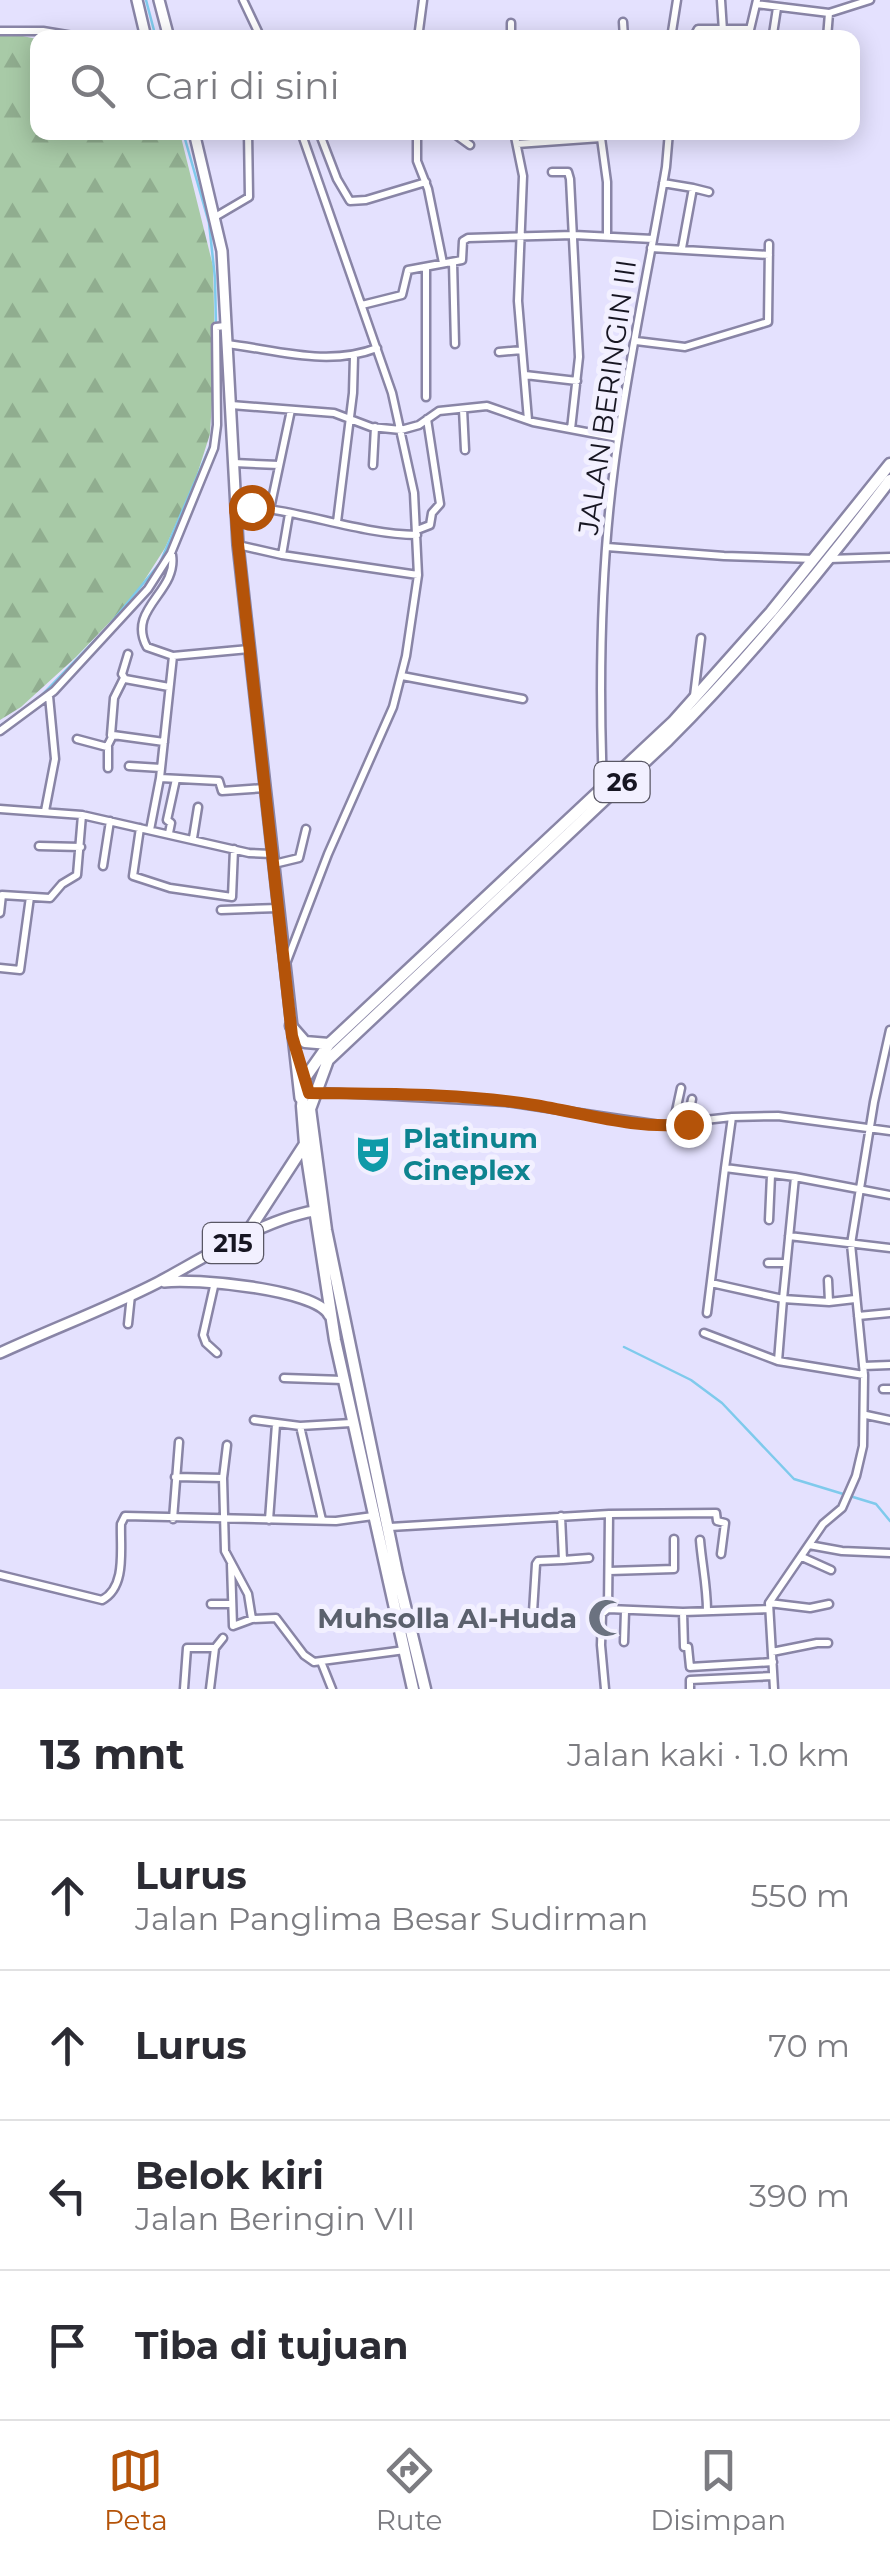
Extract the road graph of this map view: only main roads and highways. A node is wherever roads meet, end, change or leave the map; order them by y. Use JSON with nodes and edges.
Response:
{"nodes":[{"id":1,"x":137,"y":0,"type":"edge"},
{"id":2,"x":159,"y":0,"type":"edge"},
{"id":3,"x":144,"y":30,"type":"edge"},
{"id":4,"x":167,"y":30,"type":"edge"},
{"id":5,"x":196,"y":140,"type":"edge"},
{"id":6,"x":890,"y":464,"type":"edge"},
{"id":7,"x":890,"y":480,"type":"edge"},
{"id":8,"x":603,"y":794,"type":"junction"},
{"id":9,"x":437,"y":950,"type":"junction"},
{"id":10,"x":291,"y":1026,"type":"junction"},
{"id":11,"x":329,"y":1044,"type":"junction"},
{"id":12,"x":295,"y":1053,"type":"junction"},
{"id":13,"x":328,"y":1060,"type":"junction"},
{"id":14,"x":311,"y":1066,"type":"junction"},
{"id":15,"x":305,"y":1078,"type":"junction"},
{"id":16,"x":306,"y":1092,"type":"junction"},
{"id":17,"x":306,"y":1107,"type":"junction"},
{"id":18,"x":305,"y":1144,"type":"junction"},
{"id":19,"x":318,"y":1210,"type":"junction"},
{"id":20,"x":244,"y":1238,"type":"junction"},
{"id":21,"x":197,"y":1261,"type":"junction"},
{"id":22,"x":336,"y":1279,"type":"junction"},
{"id":23,"x":210,"y":1281,"type":"junction"},
{"id":24,"x":156,"y":1283,"type":"junction"},
{"id":25,"x":327,"y":1299,"type":"junction"},
{"id":26,"x":309,"y":1301,"type":"junction"},
{"id":27,"x":331,"y":1320,"type":"junction"},
{"id":28,"x":0,"y":1353,"type":"edge"},
{"id":29,"x":414,"y":1689,"type":"edge"},
{"id":30,"x":425,"y":1689,"type":"edge"}],
"edges":[{"from":1,"to":3,"type":"main road"},
{"from":2,"to":4,"type":"main road"},
{"from":5,"to":10,"type":"main road"},
{"from":6,"to":8,"type":"highway","number":"26"},
{"from":7,"to":8,"type":"highway","number":"26"},
{"from":8,"to":9,"type":"highway","number":"26"},
{"from":9,"to":11,"type":"highway","number":"26"},
{"from":9,"to":13,"type":"highway","number":"26"},
{"from":10,"to":11,"type":"highway"},
{"from":10,"to":12,"type":"main road"},
{"from":11,"to":14,"type":"highway","number":"26"},
{"from":12,"to":14,"type":"main road"},
{"from":12,"to":15,"type":"main road"},
{"from":12,"to":16,"type":"main road"},
{"from":13,"to":14,"type":"main road"},
{"from":13,"to":16,"type":"highway","number":"26"},
{"from":14,"to":15,"type":"highway","number":"26"},
{"from":15,"to":16,"type":"highway","number":"26"},
{"from":16,"to":17,"type":"highway","number":"26"},
{"from":17,"to":18,"type":"highway","number":"26"},
{"from":17,"to":19,"type":"highway","number":"26"},
{"from":18,"to":19,"type":"highway","number":"26"},
{"from":18,"to":20,"type":"highway","number":"215"},
{"from":19,"to":20,"type":"main road","number":"215"},
{"from":19,"to":22,"type":"highway","number":"26"},
{"from":19,"to":25,"type":"highway","number":"26"},
{"from":20,"to":21,"type":"main road","number":"215"},
{"from":21,"to":23,"type":"main road","number":"215"},
{"from":21,"to":24,"type":"main road","number":"215"},
{"from":22,"to":25,"type":"main road"},
{"from":22,"to":30,"type":"highway","number":"26"},
{"from":23,"to":24,"type":"main road","number":"215"},
{"from":23,"to":26,"type":"main road","number":"215"},
{"from":24,"to":28,"type":"main road","number":"215"},
{"from":25,"to":26,"type":"main road"},
{"from":25,"to":27,"type":"highway","number":"26"},
{"from":26,"to":27,"type":"main road","number":"215"},
{"from":27,"to":29,"type":"highway","number":"26"}]}
